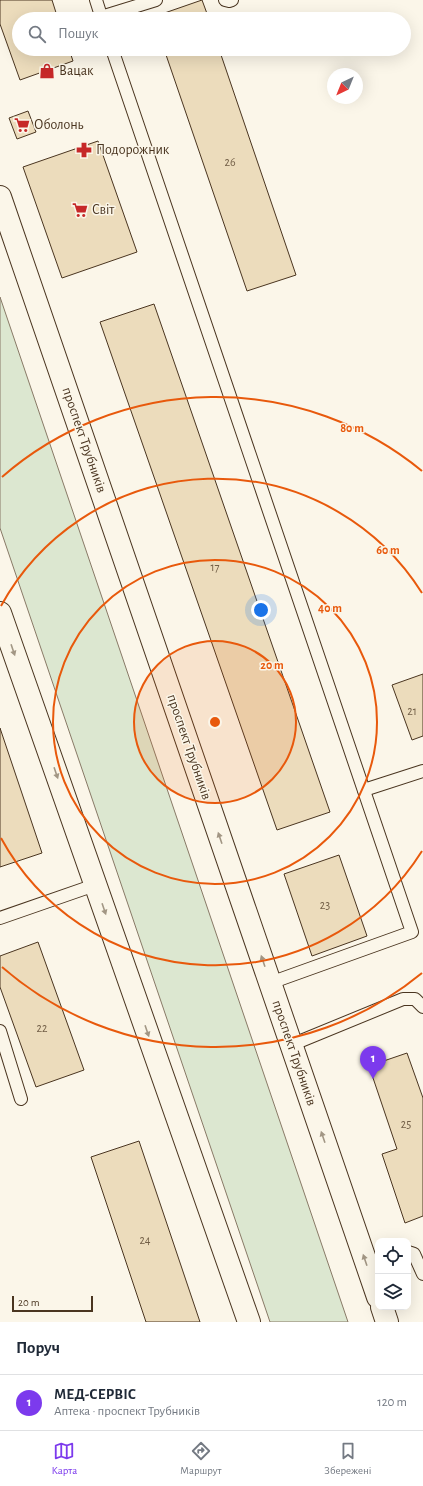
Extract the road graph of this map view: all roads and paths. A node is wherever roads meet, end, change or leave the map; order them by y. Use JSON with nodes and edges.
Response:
{"nodes":[{"id":1,"x":96,"y":0,"type":"edge"},
{"id":2,"x":156,"y":0,"type":"edge"},
{"id":3,"x":226,"y":0,"type":"edge"},
{"id":4,"x":232,"y":0,"type":"edge"},
{"id":5,"x":100,"y":12,"type":"edge"},
{"id":6,"x":120,"y":12,"type":"edge"},
{"id":7,"x":114,"y":56,"type":"edge"},
{"id":8,"x":0,"y":196,"type":"edge"},
{"id":9,"x":0,"y":613,"type":"edge"},
{"id":10,"x":423,"y":771,"type":"edge"},
{"id":11,"x":364,"y":790,"type":"junction"},
{"id":12,"x":95,"y":885,"type":"junction"},
{"id":13,"x":0,"y":918,"type":"edge"},
{"id":14,"x":270,"y":983,"type":"junction"},
{"id":15,"x":423,"y":1007,"type":"edge"},
{"id":16,"x":0,"y":1031,"type":"edge"},
{"id":17,"x":291,"y":1045,"type":"junction"},
{"id":18,"x":21,"y":1099,"type":"dead end"},
{"id":19,"x":411,"y":1253,"type":"edge"},
{"id":20,"x":423,"y":1274,"type":"edge"},
{"id":21,"x":375,"y":1288,"type":"edge"},
{"id":22,"x":383,"y":1310,"type":"edge"},
{"id":23,"x":249,"y":1322,"type":"edge"},
{"id":24,"x":387,"y":1322,"type":"edge"}],
"edges":[{"from":1,"to":5,"type":"lane"},
{"from":2,"to":6,"type":"lane"},
{"from":3,"to":4,"type":"lane"},
{"from":7,"to":11,"type":"lane"},
{"from":14,"to":8,"type":"main road","name":"проспект Трубників","one_way":true},
{"from":9,"to":12,"type":"main road","one_way":true},
{"from":10,"to":11,"type":"lane"},
{"from":11,"to":14,"type":"lane"},
{"from":12,"to":13,"type":"lane"},
{"from":12,"to":23,"type":"main road","one_way":true},
{"from":14,"to":17,"type":"main road","name":"проспект Трубників"},
{"from":15,"to":17,"type":"lane"},
{"from":16,"to":18,"type":"lane"},
{"from":21,"to":17,"type":"main road","name":"проспект Трубників","one_way":true},
{"from":19,"to":20,"type":"lane"},
{"from":22,"to":24,"type":"main road"}]}
